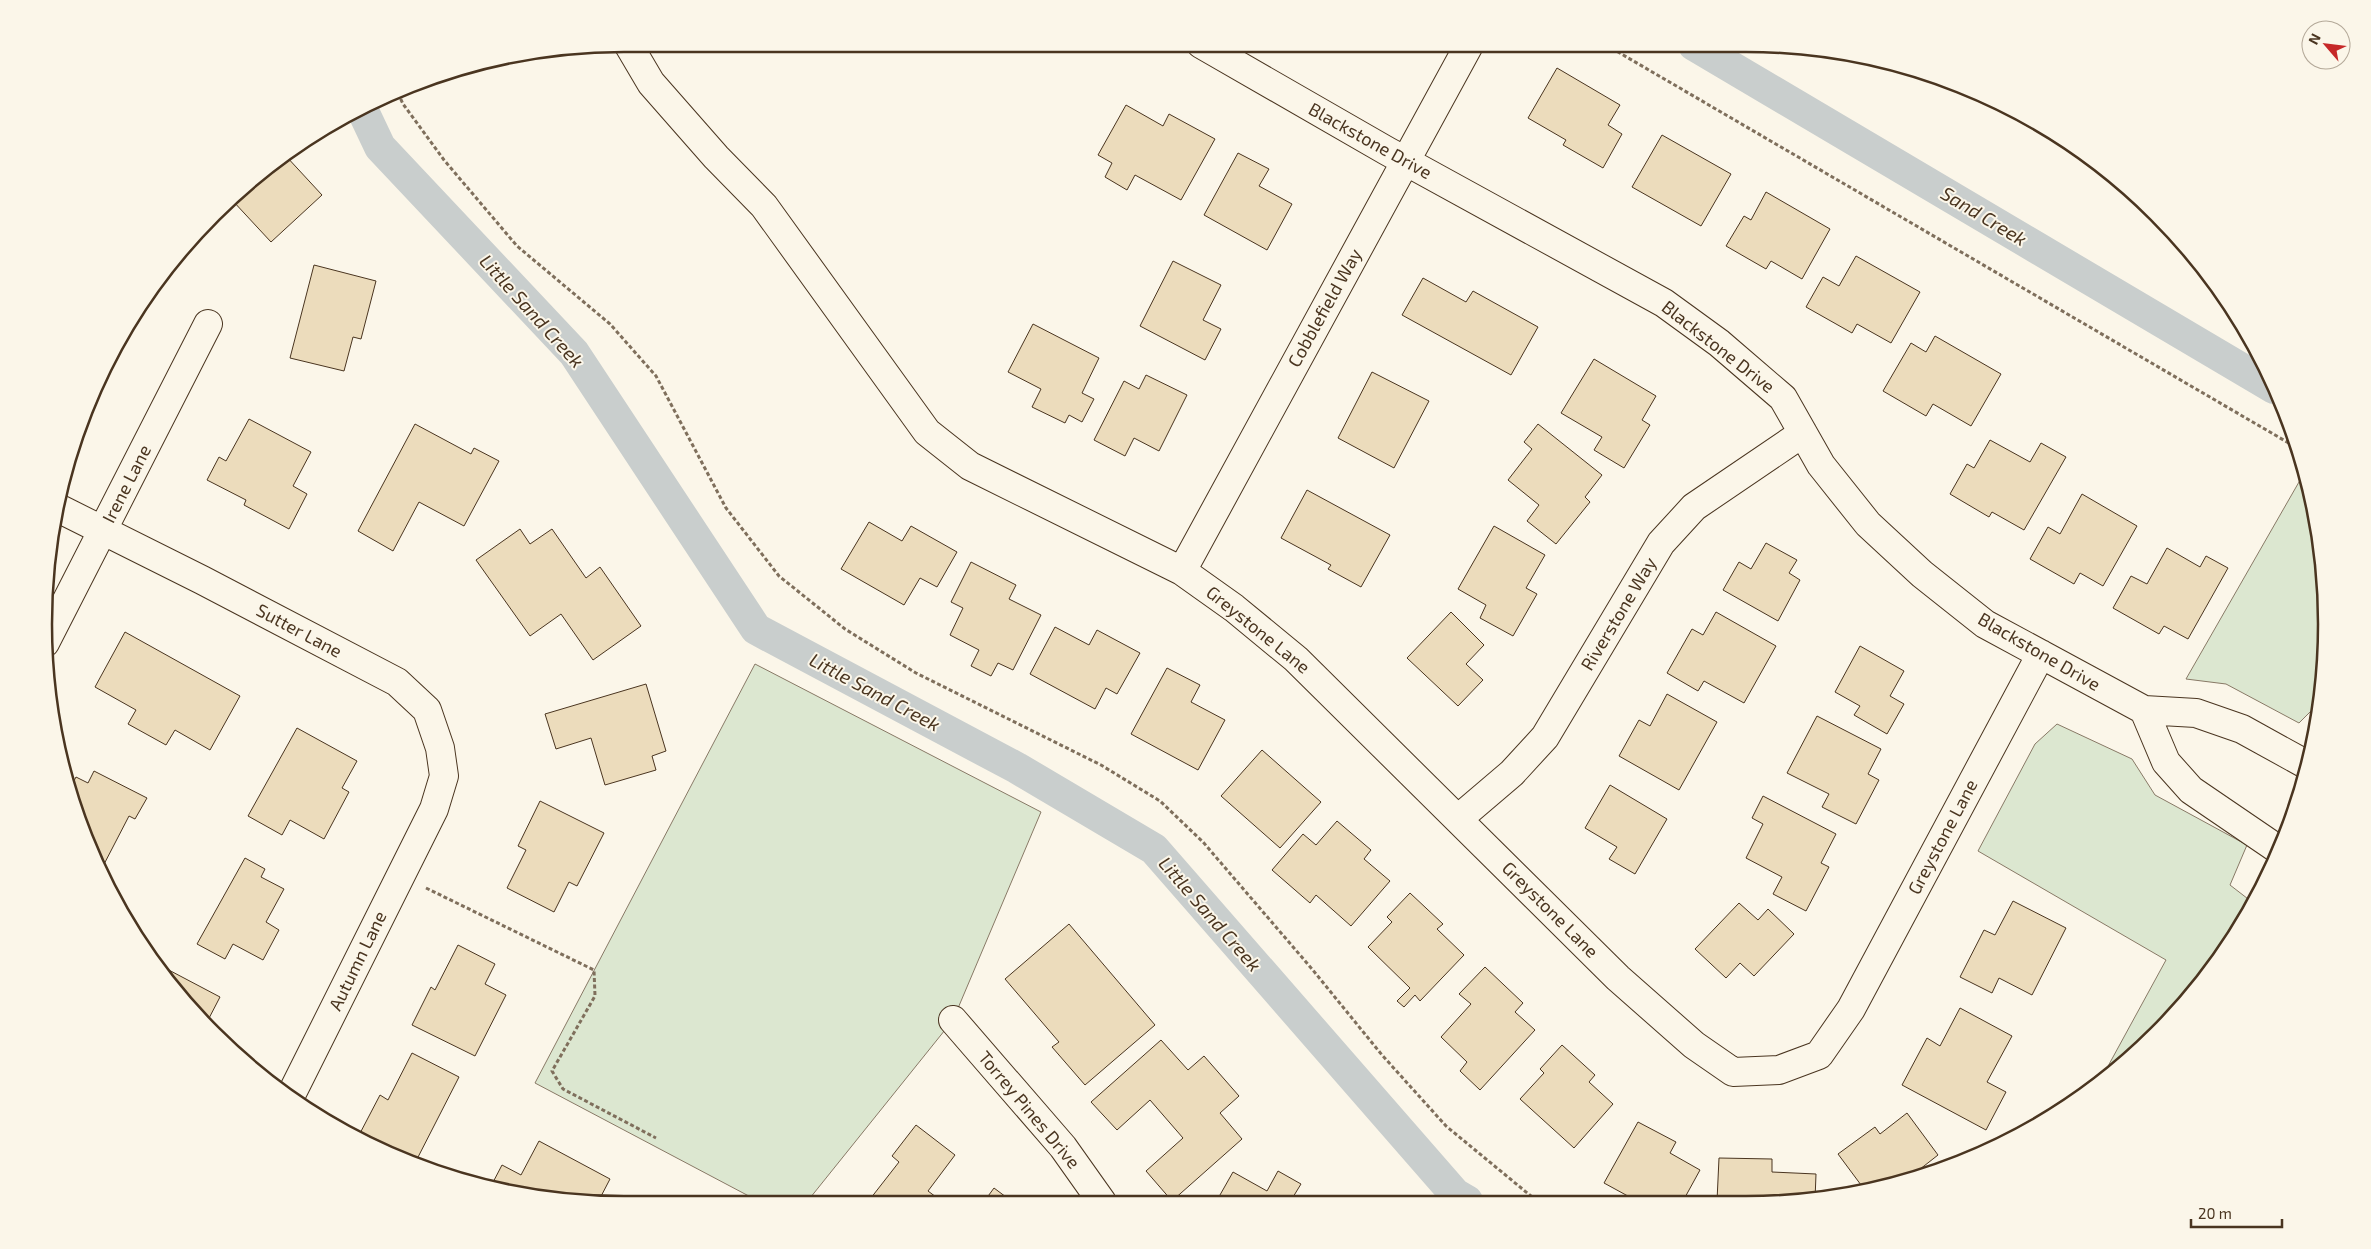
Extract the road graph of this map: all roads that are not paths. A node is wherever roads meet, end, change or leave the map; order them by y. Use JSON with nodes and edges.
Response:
{"nodes":[{"id":1,"x":633,"y":52,"type":"edge"},
{"id":2,"x":1214,"y":52,"type":"edge"},
{"id":3,"x":1465,"y":52,"type":"edge"},
{"id":4,"x":1405,"y":161,"type":"junction"},
{"id":5,"x":208,"y":324,"type":"dead end"},
{"id":6,"x":1803,"y":433,"type":"junction"},
{"id":7,"x":64,"y":511,"type":"edge"},
{"id":8,"x":103,"y":531,"type":"junction"},
{"id":9,"x":1182,"y":571,"type":"junction"},
{"id":10,"x":52,"y":629,"type":"edge"},
{"id":11,"x":2040,"y":654,"type":"junction"},
{"id":12,"x":2144,"y":710,"type":"junction"},
{"id":13,"x":2302,"y":762,"type":"edge"},
{"id":14,"x":1458,"y":819,"type":"junction"},
{"id":15,"x":426,"y":824,"type":"joint"},
{"id":16,"x":2274,"y":846,"type":"edge"},
{"id":17,"x":953,"y":1020,"type":"dead end"},
{"id":18,"x":293,"y":1090,"type":"edge"},
{"id":19,"x":1098,"y":1196,"type":"edge"}],
"edges":[{"from":1,"to":9,"type":"street","name":"Greystone Lane"},
{"from":2,"to":4,"type":"street","name":"Blackstone Drive"},
{"from":3,"to":4,"type":"street","name":"Cobblefield Way"},
{"from":4,"to":6,"type":"street","name":"Blackstone Drive"},
{"from":4,"to":9,"type":"street","name":"Cobblefield Way"},
{"from":5,"to":8,"type":"street","name":"Irene Lane"},
{"from":6,"to":11,"type":"street","name":"Blackstone Drive"},
{"from":6,"to":14,"type":"street","name":"Riverstone Way"},
{"from":7,"to":8,"type":"street","name":"Sutter Lane"},
{"from":8,"to":10,"type":"street","name":"Irene Lane"},
{"from":8,"to":15,"type":"street","name":"Sutter Lane"},
{"from":9,"to":14,"type":"street","name":"Greystone Lane"},
{"from":11,"to":12,"type":"street","name":"Blackstone Drive"},
{"from":11,"to":14,"type":"street","name":"Greystone Lane"},
{"from":12,"to":13,"type":"street","name":"Blackstone Drive"},
{"from":12,"to":16,"type":"street"},
{"from":15,"to":18,"type":"street","name":"Autumn Lane"},
{"from":17,"to":19,"type":"street","name":"Torrey Pines Drive"}]}
